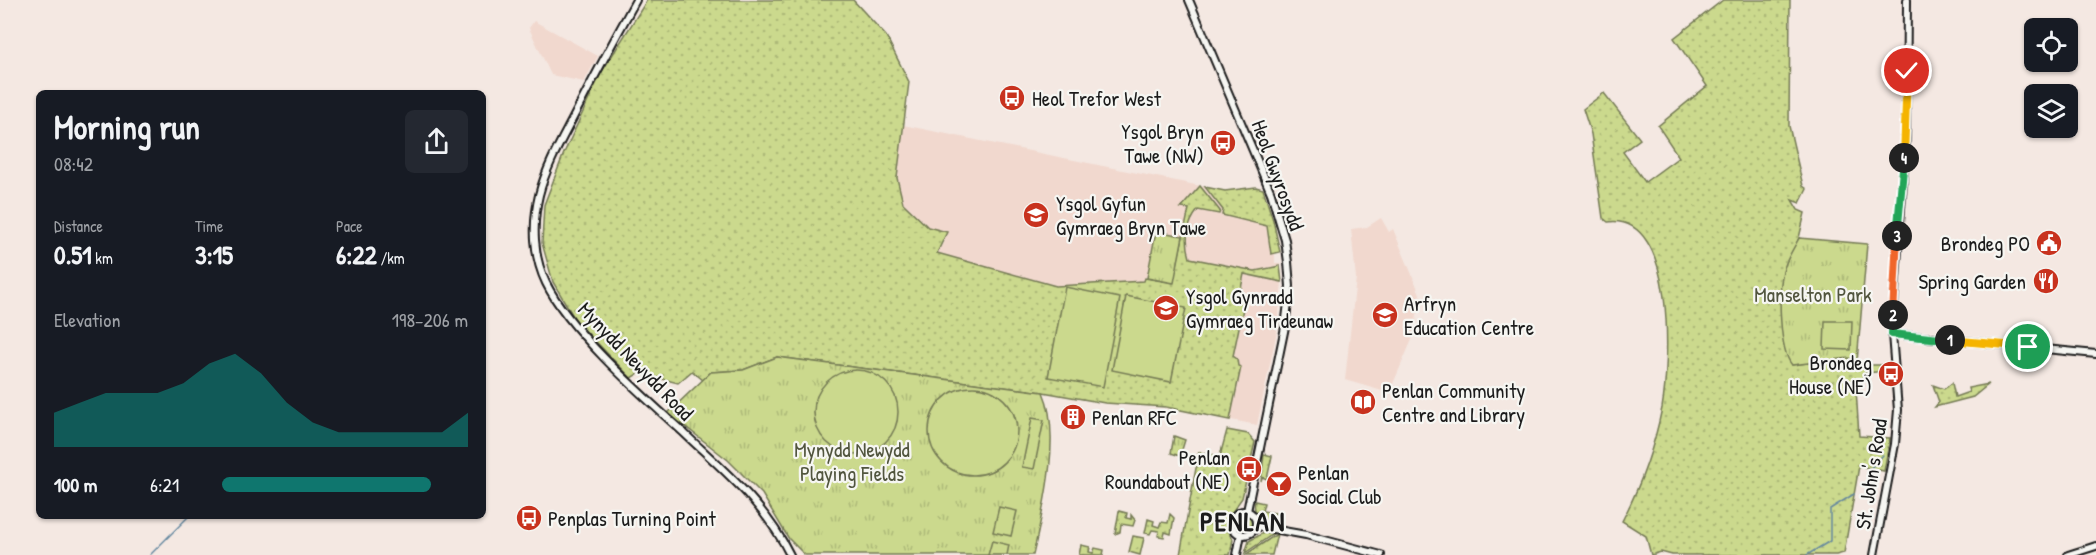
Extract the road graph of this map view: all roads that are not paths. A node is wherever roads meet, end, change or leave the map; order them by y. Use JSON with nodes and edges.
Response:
{"nodes":[{"id":1,"x":636,"y":0,"type":"edge"},
{"id":2,"x":1189,"y":0,"type":"edge"},
{"id":3,"x":1907,"y":0,"type":"edge"},
{"id":4,"x":1892,"y":334,"type":"junction"},
{"id":5,"x":2096,"y":354,"type":"edge"},
{"id":6,"x":1247,"y":511,"type":"junction"},
{"id":7,"x":1256,"y":526,"type":"junction"},
{"id":8,"x":1241,"y":534,"type":"junction"},
{"id":9,"x":2096,"y":546,"type":"edge"},
{"id":10,"x":790,"y":555,"type":"edge"},
{"id":11,"x":1237,"y":555,"type":"edge"},
{"id":12,"x":1381,"y":555,"type":"edge"},
{"id":13,"x":1874,"y":555,"type":"edge"},
{"id":14,"x":2068,"y":555,"type":"edge"}],
"edges":[{"from":1,"to":10,"type":"street","name":"Mynydd Newydd Road"},
{"from":2,"to":6,"type":"street","name":"Heol Gwyrosydd"},
{"from":3,"to":4,"type":"street","name":"St. John's Road"},
{"from":4,"to":5,"type":"street"},
{"from":4,"to":13,"type":"street","name":"St. John's Road"},
{"from":6,"to":7,"type":"street"},
{"from":6,"to":8,"type":"street"},
{"from":7,"to":8,"type":"street"},
{"from":7,"to":12,"type":"street"},
{"from":8,"to":11,"type":"street"},
{"from":9,"to":14,"type":"street"}]}
